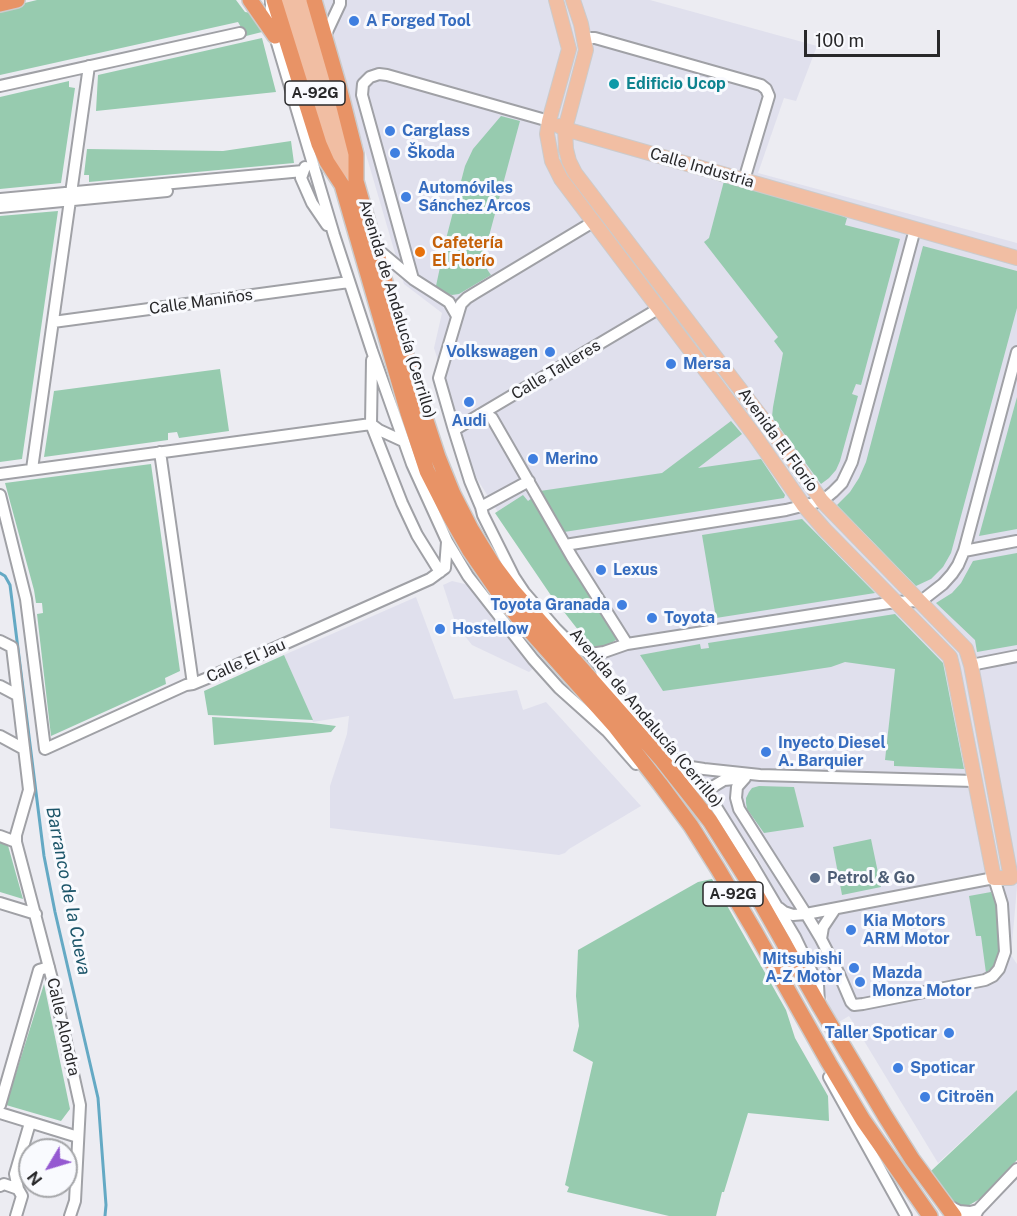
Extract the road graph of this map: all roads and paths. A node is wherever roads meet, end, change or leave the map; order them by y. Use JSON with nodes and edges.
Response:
{"nodes":[{"id":1,"x":17,"y":0,"type":"edge"},
{"id":2,"x":250,"y":0,"type":"edge"},
{"id":3,"x":273,"y":0,"type":"edge"},
{"id":4,"x":288,"y":0,"type":"edge"},
{"id":5,"x":300,"y":0,"type":"edge"},
{"id":6,"x":314,"y":0,"type":"edge"},
{"id":7,"x":340,"y":0,"type":"edge"},
{"id":8,"x":556,"y":0,"type":"edge"},
{"id":9,"x":573,"y":0,"type":"edge"},
{"id":10,"x":0,"y":4,"type":"edge"},
{"id":11,"x":240,"y":33,"type":"dead end"},
{"id":12,"x":275,"y":36,"type":"junction"},
{"id":13,"x":324,"y":36,"type":"junction"},
{"id":14,"x":585,"y":38,"type":"junction"},
{"id":15,"x":568,"y":43,"type":"junction"},
{"id":16,"x":89,"y":66,"type":"junction"},
{"id":17,"x":387,"y":75,"type":"joint"},
{"id":18,"x":0,"y":86,"type":"edge"},
{"id":19,"x":549,"y":122,"type":"junction"},
{"id":20,"x":565,"y":129,"type":"junction"},
{"id":21,"x":310,"y":156,"type":"junction"},
{"id":22,"x":302,"y":175,"type":"junction"},
{"id":23,"x":744,"y":180,"type":"junction"},
{"id":24,"x":349,"y":183,"type":"junction"},
{"id":25,"x":71,"y":196,"type":"junction"},
{"id":26,"x":0,"y":199,"type":"edge"},
{"id":27,"x":0,"y":207,"type":"edge"},
{"id":28,"x":607,"y":213,"type":"junction"},
{"id":29,"x":593,"y":222,"type":"junction"},
{"id":30,"x":915,"y":229,"type":"junction"},
{"id":31,"x":334,"y":235,"type":"junction"},
{"id":32,"x":375,"y":246,"type":"junction"},
{"id":33,"x":1017,"y":258,"type":"edge"},
{"id":34,"x":412,"y":279,"type":"junction"},
{"id":35,"x":349,"y":282,"type":"junction"},
{"id":36,"x":672,"y":298,"type":"junction"},
{"id":37,"x":658,"y":309,"type":"junction"},
{"id":38,"x":457,"y":316,"type":"junction"},
{"id":39,"x":53,"y":322,"type":"junction"},
{"id":40,"x":372,"y":351,"type":"junction"},
{"id":41,"x":1017,"y":354,"type":"edge"},
{"id":42,"x":481,"y":414,"type":"junction"},
{"id":43,"x":371,"y":424,"type":"junction"},
{"id":44,"x":454,"y":430,"type":"junction"},
{"id":45,"x":389,"y":435,"type":"junction"},
{"id":46,"x":403,"y":441,"type":"junction"},
{"id":47,"x":419,"y":444,"type":"junction"},
{"id":48,"x":379,"y":446,"type":"junction"},
{"id":49,"x":160,"y":452,"type":"junction"},
{"id":50,"x":32,"y":469,"type":"junction"},
{"id":51,"x":0,"y":474,"type":"edge"},
{"id":52,"x":529,"y":482,"type":"junction"},
{"id":53,"x":421,"y":486,"type":"junction"},
{"id":54,"x":0,"y":495,"type":"edge"},
{"id":55,"x":822,"y":501,"type":"junction"},
{"id":56,"x":804,"y":506,"type":"junction"},
{"id":57,"x":481,"y":507,"type":"junction"},
{"id":58,"x":447,"y":541,"type":"junction"},
{"id":59,"x":1017,"y":541,"type":"edge"},
{"id":60,"x":565,"y":545,"type":"junction"},
{"id":61,"x":964,"y":551,"type":"junction"},
{"id":62,"x":442,"y":570,"type":"junction"},
{"id":63,"x":468,"y":576,"type":"junction"},
{"id":64,"x":919,"y":601,"type":"junction"},
{"id":65,"x":895,"y":602,"type":"junction"},
{"id":66,"x":535,"y":615,"type":"junction"},
{"id":67,"x":552,"y":624,"type":"junction"},
{"id":68,"x":0,"y":641,"type":"edge"},
{"id":69,"x":621,"y":647,"type":"junction"},
{"id":70,"x":575,"y":656,"type":"junction"},
{"id":71,"x":1017,"y":656,"type":"edge"},
{"id":72,"x":971,"y":665,"type":"junction"},
{"id":73,"x":953,"y":669,"type":"junction"},
{"id":74,"x":552,"y":681,"type":"junction"},
{"id":75,"x":596,"y":681,"type":"junction"},
{"id":76,"x":193,"y":684,"type":"junction"},
{"id":77,"x":0,"y":686,"type":"edge"},
{"id":78,"x":17,"y":695,"type":"junction"},
{"id":79,"x":570,"y":698,"type":"junction"},
{"id":80,"x":0,"y":736,"type":"edge"},
{"id":81,"x":24,"y":749,"type":"junction"},
{"id":82,"x":678,"y":765,"type":"junction"},
{"id":83,"x":704,"y":769,"type":"junction"},
{"id":84,"x":760,"y":775,"type":"junction"},
{"id":85,"x":745,"y":778,"type":"junction"},
{"id":86,"x":992,"y":778,"type":"junction"},
{"id":87,"x":975,"y":781,"type":"junction"},
{"id":88,"x":660,"y":784,"type":"junction"},
{"id":89,"x":714,"y":786,"type":"junction"},
{"id":90,"x":712,"y":802,"type":"junction"},
{"id":91,"x":0,"y":836,"type":"edge"},
{"id":92,"x":16,"y":842,"type":"junction"},
{"id":93,"x":753,"y":866,"type":"junction"},
{"id":94,"x":994,"y":878,"type":"junction"},
{"id":95,"x":1014,"y":878,"type":"edge"},
{"id":96,"x":756,"y":894,"type":"junction"},
{"id":97,"x":2,"y":904,"type":"edge"},
{"id":98,"x":778,"y":907,"type":"junction"},
{"id":99,"x":835,"y":909,"type":"junction"},
{"id":100,"x":36,"y":914,"type":"junction"},
{"id":101,"x":806,"y":914,"type":"junction"},
{"id":102,"x":0,"y":916,"type":"edge"},
{"id":103,"x":795,"y":937,"type":"junction"},
{"id":104,"x":821,"y":939,"type":"junction"},
{"id":105,"x":49,"y":967,"type":"junction"},
{"id":106,"x":820,"y":1007,"type":"junction"},
{"id":107,"x":797,"y":1008,"type":"junction"},
{"id":108,"x":0,"y":1106,"type":"edge"},
{"id":109,"x":0,"y":1113,"type":"edge"},
{"id":110,"x":30,"y":1123,"type":"junction"},
{"id":111,"x":78,"y":1137,"type":"junction"},
{"id":112,"x":1017,"y":1169,"type":"edge"},
{"id":113,"x":15,"y":1174,"type":"junction"},
{"id":114,"x":2,"y":1185,"type":"edge"},
{"id":115,"x":18,"y":1190,"type":"joint"},
{"id":116,"x":21,"y":1198,"type":"edge"},
{"id":117,"x":943,"y":1203,"type":"junction"},
{"id":118,"x":977,"y":1213,"type":"edge"},
{"id":119,"x":16,"y":1216,"type":"edge"},
{"id":120,"x":70,"y":1216,"type":"edge"},
{"id":121,"x":906,"y":1216,"type":"edge"},
{"id":122,"x":930,"y":1216,"type":"edge"},
{"id":123,"x":954,"y":1216,"type":"edge"}],
"edges":[{"from":1,"to":10,"type":"highway"},
{"from":2,"to":12,"type":"highway"},
{"from":3,"to":12,"type":"street","name":"Avenida de Andalucía (Cerrillo)"},
{"from":3,"to":24,"type":"highway","name":"Avenida de Andalucía (Cerrillo)"},
{"from":4,"to":24,"type":"main road","name":"Avenida de Andalucía (Cerrillo)","number":"A-92G"},
{"from":5,"to":24,"type":"main road","name":"Avenida de Andalucía (Cerrillo)","number":"A-92G"},
{"from":6,"to":13,"type":"highway","name":"Avenida de Andalucía (Cerrillo)"},
{"from":7,"to":13,"type":"street"},
{"from":8,"to":15,"type":"main road","name":"Avenida El Florío"},
{"from":9,"to":14,"type":"main road","name":"Avenida El Florío"},
{"from":11,"to":16,"type":"street"},
{"from":12,"to":21,"type":"street","name":"Avenida de Andalucía (Cerrillo)"},
{"from":13,"to":24,"type":"highway","name":"Avenida de Andalucía (Cerrillo)"},
{"from":14,"to":15,"type":"main road"},
{"from":14,"to":20,"type":"main road","name":"Avenida El Florío"},
{"from":14,"to":23,"type":"street"},
{"from":15,"to":19,"type":"main road","name":"Avenida El Florío"},
{"from":16,"to":18,"type":"street"},
{"from":16,"to":25,"type":"street"},
{"from":17,"to":19,"type":"street","name":"Calle Industria"},
{"from":17,"to":34,"type":"street","name":"Avenida de Andalucía (Cerrillo)"},
{"from":19,"to":20,"type":"main road","name":"Calle Industria"},
{"from":19,"to":29,"type":"main road","name":"Avenida El Florío"},
{"from":20,"to":23,"type":"main road","name":"Calle Industria"},
{"from":20,"to":28,"type":"main road","name":"Avenida El Florío"},
{"from":21,"to":22,"type":"street"},
{"from":21,"to":31,"type":"street","name":"Avenida de Andalucía (Cerrillo)"},
{"from":22,"to":25,"type":"street"},
{"from":22,"to":31,"type":"street"},
{"from":23,"to":30,"type":"main road","name":"Calle Industria"},
{"from":24,"to":32,"type":"highway","name":"Avenida de Andalucía (Cerrillo)","number":"A-92G"},
{"from":24,"to":47,"type":"highway","name":"Avenida de Andalucía (Cerrillo)","number":"A-92G"},
{"from":25,"to":26,"type":"street"},
{"from":25,"to":27,"type":"street"},
{"from":25,"to":39,"type":"street"},
{"from":28,"to":29,"type":"main road"},
{"from":28,"to":36,"type":"main road","name":"Avenida El Florío"},
{"from":29,"to":37,"type":"main road","name":"Avenida El Florío"},
{"from":29,"to":38,"type":"street"},
{"from":30,"to":33,"type":"main road","name":"Calle Industria"},
{"from":30,"to":55,"type":"street"},
{"from":31,"to":35,"type":"street","name":"Avenida de Andalucía (Cerrillo)"},
{"from":32,"to":34,"type":"street"},
{"from":32,"to":66,"type":"highway","name":"Avenida de Andalucía (Cerrillo)","number":"A-92G"},
{"from":34,"to":38,"type":"street","name":"Avenida de Andalucía (Cerrillo)"},
{"from":35,"to":39,"type":"street","name":"Calle Maniños"},
{"from":35,"to":40,"type":"street","name":"Avenida de Andalucía (Cerrillo)"},
{"from":36,"to":37,"type":"main road"},
{"from":36,"to":55,"type":"main road","name":"Avenida El Florío"},
{"from":37,"to":42,"type":"street","name":"Calle Talleres"},
{"from":37,"to":56,"type":"main road","name":"Avenida El Florío"},
{"from":38,"to":44,"type":"street","name":"Avenida de Andalucía (Cerrillo)"},
{"from":39,"to":50,"type":"street"},
{"from":40,"to":43,"type":"street"},
{"from":40,"to":46,"type":"street","name":"Avenida de Andalucía (Cerrillo)"},
{"from":41,"to":61,"type":"street"},
{"from":42,"to":44,"type":"street","name":"Calle Talleres"},
{"from":42,"to":52,"type":"street"},
{"from":43,"to":45,"type":"street"},
{"from":43,"to":48,"type":"street"},
{"from":43,"to":49,"type":"street"},
{"from":44,"to":57,"type":"street","name":"Avenida de Andalucía (Cerrillo)"},
{"from":45,"to":46,"type":"street"},
{"from":45,"to":48,"type":"street"},
{"from":46,"to":53,"type":"street","name":"Avenida de Andalucía (Cerrillo)"},
{"from":47,"to":53,"type":"street"},
{"from":47,"to":70,"type":"highway","name":"Avenida de Andalucía (Cerrillo)","number":"A-92G"},
{"from":48,"to":62,"type":"street"},
{"from":49,"to":50,"type":"street"},
{"from":49,"to":76,"type":"street"},
{"from":50,"to":51,"type":"street"},
{"from":52,"to":57,"type":"street"},
{"from":52,"to":60,"type":"street"},
{"from":53,"to":58,"type":"street","name":"Avenida de Andalucía (Cerrillo)"},
{"from":54,"to":76,"type":"street","name":"Calle El Jau"},
{"from":55,"to":56,"type":"street"},
{"from":55,"to":64,"type":"main road","name":"Avenida El Florío"},
{"from":56,"to":60,"type":"street"},
{"from":56,"to":65,"type":"main road","name":"Avenida El Florío"},
{"from":57,"to":67,"type":"street","name":"Avenida de Andalucía (Cerrillo)"},
{"from":58,"to":62,"type":"street"},
{"from":58,"to":63,"type":"street","name":"Avenida de Andalucía (Cerrillo)"},
{"from":59,"to":61,"type":"street"},
{"from":60,"to":69,"type":"street"},
{"from":61,"to":64,"type":"street"},
{"from":62,"to":63,"type":"street"},
{"from":62,"to":76,"type":"street","name":"Calle El Jau"},
{"from":63,"to":74,"type":"street","name":"Avenida de Andalucía (Cerrillo)"},
{"from":64,"to":65,"type":"street"},
{"from":64,"to":72,"type":"main road","name":"Avenida El Florío"},
{"from":65,"to":69,"type":"street"},
{"from":65,"to":73,"type":"main road","name":"Avenida El Florío"},
{"from":66,"to":67,"type":"street"},
{"from":66,"to":70,"type":"highway","name":"Avenida de Andalucía (Cerrillo)","number":"A-92G"},
{"from":67,"to":70,"type":"street","name":"Avenida de Andalucía (Cerrillo)"},
{"from":68,"to":78,"type":"street"},
{"from":69,"to":70,"type":"street"},
{"from":69,"to":75,"type":"street"},
{"from":70,"to":74,"type":"street"},
{"from":70,"to":75,"type":"highway","name":"Avenida de Andalucía (Cerrillo)","number":"A-92G"},
{"from":71,"to":72,"type":"street"},
{"from":72,"to":73,"type":"main road"},
{"from":72,"to":86,"type":"main road","name":"Avenida El Florío"},
{"from":73,"to":87,"type":"main road","name":"Avenida El Florío"},
{"from":74,"to":79,"type":"street","name":"Avenida de Andalucía (Cerrillo)"},
{"from":75,"to":79,"type":"street"},
{"from":75,"to":82,"type":"street","name":"Avenida de Andalucía (Cerrillo)"},
{"from":75,"to":88,"type":"highway","name":"Avenida de Andalucía (Cerrillo)","number":"A-92G"},
{"from":75,"to":96,"type":"highway","name":"Avenida de Andalucía (Cerrillo)","number":"A-92G"},
{"from":77,"to":78,"type":"street"},
{"from":78,"to":81,"type":"street"},
{"from":79,"to":88,"type":"street","name":"Avenida de Andalucía (Cerrillo)"},
{"from":80,"to":81,"type":"street"},
{"from":81,"to":92,"type":"street"},
{"from":82,"to":83,"type":"street"},
{"from":82,"to":90,"type":"street","name":"Avenida de Andalucía (Cerrillo)"},
{"from":83,"to":84,"type":"street"},
{"from":83,"to":89,"type":"street"},
{"from":84,"to":85,"type":"street"},
{"from":84,"to":87,"type":"street"},
{"from":85,"to":89,"type":"street"},
{"from":85,"to":101,"type":"street"},
{"from":86,"to":87,"type":"main road"},
{"from":86,"to":95,"type":"main road","name":"Avenida El Florío"},
{"from":87,"to":94,"type":"main road","name":"Avenida El Florío"},
{"from":88,"to":107,"type":"highway","name":"Avenida de Andalucía (Cerrillo)","number":"A-92G"},
{"from":89,"to":90,"type":"street"},
{"from":90,"to":93,"type":"street","name":"Avenida de Andalucía (Cerrillo)"},
{"from":91,"to":92,"type":"street"},
{"from":92,"to":100,"type":"street","name":"Calle Alondra"},
{"from":93,"to":96,"type":"street"},
{"from":93,"to":98,"type":"street","name":"Avenida de Andalucía (Cerrillo)"},
{"from":94,"to":95,"type":"main road"},
{"from":94,"to":99,"type":"street"},
{"from":94,"to":104,"type":"street"},
{"from":96,"to":106,"type":"highway","name":"Avenida de Andalucía (Cerrillo)","number":"A-92G"},
{"from":97,"to":100,"type":"street"},
{"from":97,"to":102,"type":"street"},
{"from":98,"to":101,"type":"street"},
{"from":98,"to":103,"type":"street","name":"Avenida de Andalucía (Cerrillo)"},
{"from":99,"to":101,"type":"street"},
{"from":99,"to":104,"type":"street"},
{"from":100,"to":105,"type":"street","name":"Calle Alondra"},
{"from":101,"to":103,"type":"street"},
{"from":101,"to":104,"type":"street"},
{"from":103,"to":106,"type":"street","name":"Avenida de Andalucía (Cerrillo)"},
{"from":105,"to":108,"type":"street"},
{"from":105,"to":111,"type":"street","name":"Calle Alondra"},
{"from":106,"to":117,"type":"highway","number":"A-92G"},
{"from":107,"to":121,"type":"street"},
{"from":107,"to":122,"type":"highway","number":"A-92G"},
{"from":109,"to":110,"type":"street"},
{"from":110,"to":111,"type":"street"},
{"from":110,"to":113,"type":"street"},
{"from":111,"to":120,"type":"street","name":"Calle Alondra"},
{"from":112,"to":118,"type":"street"},
{"from":113,"to":114,"type":"street"},
{"from":113,"to":115,"type":"street"},
{"from":114,"to":115,"type":"street"},
{"from":116,"to":119,"type":"street"},
{"from":117,"to":118,"type":"street"},
{"from":117,"to":123,"type":"highway","number":"A-92G"}]}
